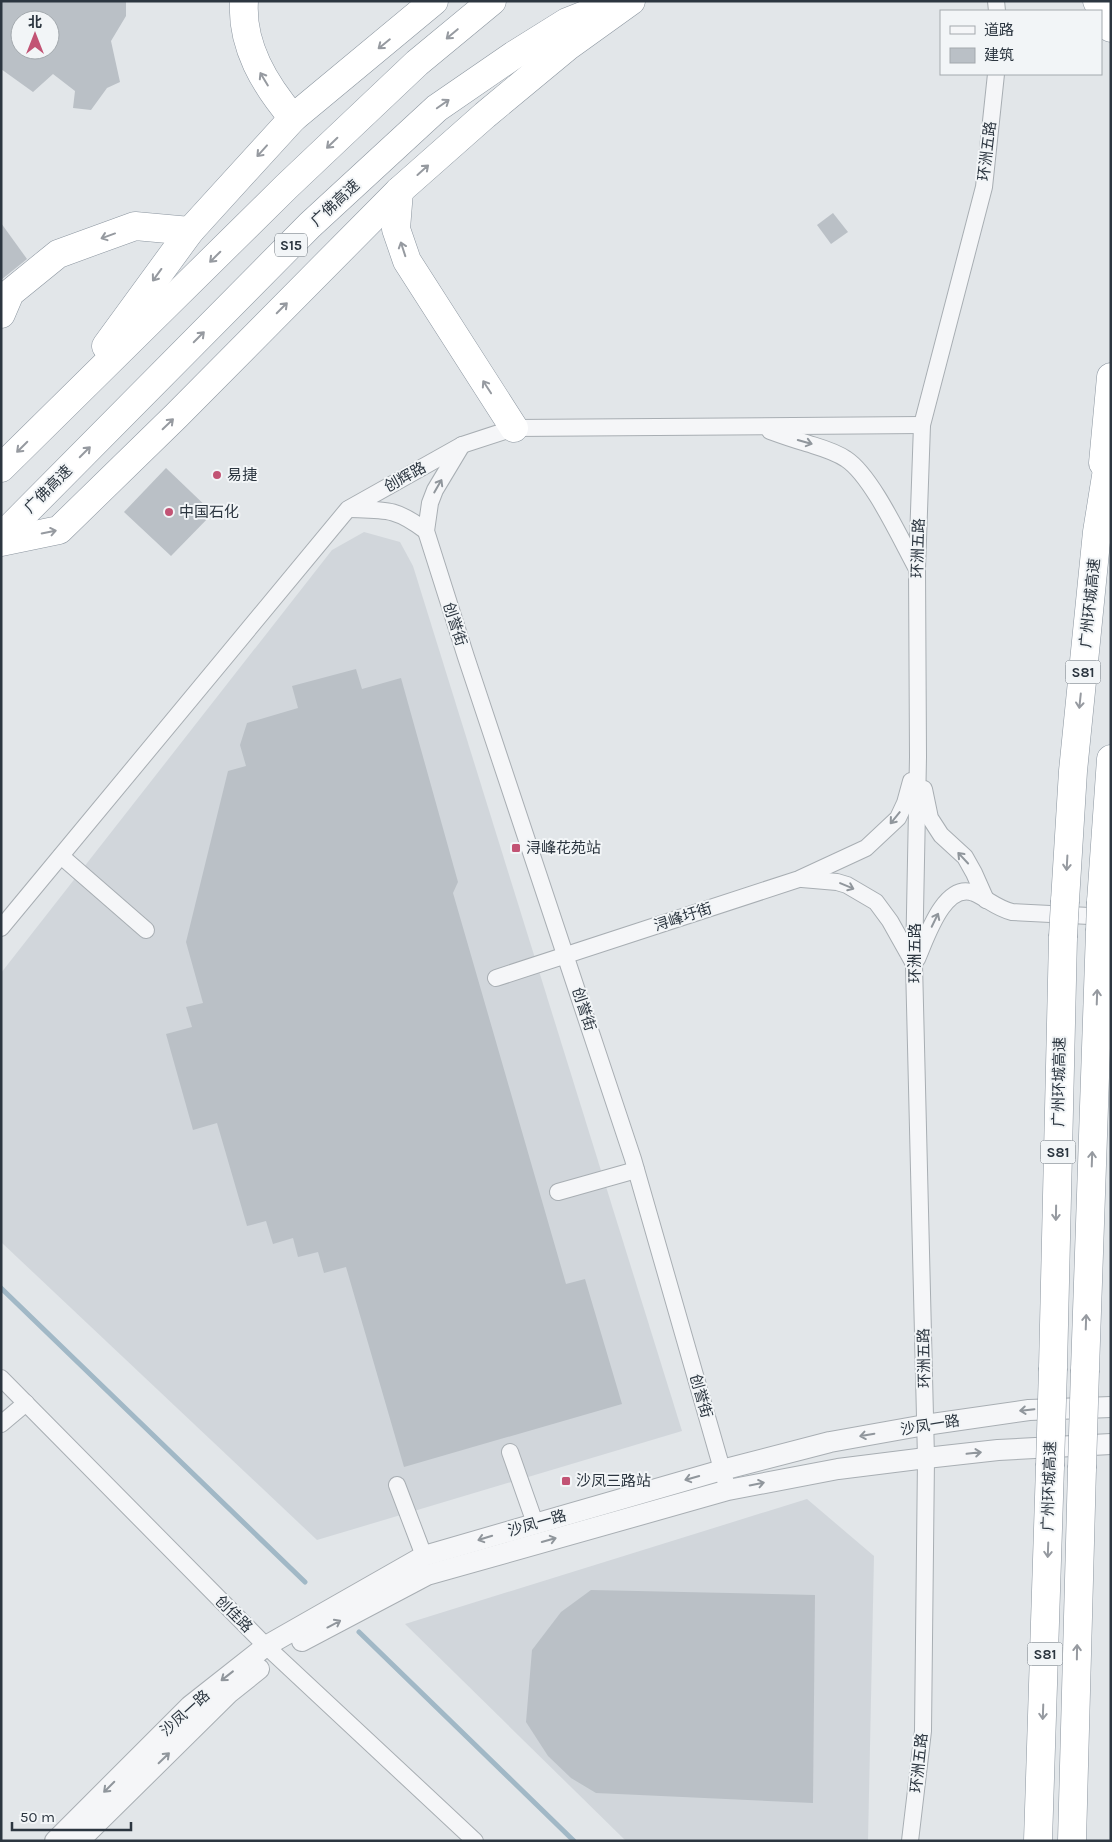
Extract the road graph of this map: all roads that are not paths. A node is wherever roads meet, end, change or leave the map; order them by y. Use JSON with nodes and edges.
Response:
{"nodes":[{"id":1,"x":244,"y":1,"type":"edge"},
{"id":2,"x":434,"y":1,"type":"edge"},
{"id":3,"x":492,"y":1,"type":"edge"},
{"id":4,"x":619,"y":1,"type":"edge"},
{"id":5,"x":630,"y":1,"type":"edge"},
{"id":6,"x":1102,"y":11,"type":"edge"},
{"id":7,"x":1111,"y":28,"type":"edge"},
{"id":8,"x":996,"y":75,"type":"edge"},
{"id":9,"x":293,"y":118,"type":"junction"},
{"id":10,"x":399,"y":191,"type":"junction"},
{"id":11,"x":190,"y":231,"type":"junction"},
{"id":12,"x":1,"y":314,"type":"edge"},
{"id":13,"x":1111,"y":377,"type":"edge"},
{"id":14,"x":58,"y":411,"type":"junction"},
{"id":15,"x":922,"y":425,"type":"junction"},
{"id":16,"x":758,"y":426,"type":"junction"},
{"id":17,"x":514,"y":428,"type":"junction"},
{"id":18,"x":462,"y":445,"type":"junction"},
{"id":19,"x":1111,"y":445,"type":"edge"},
{"id":20,"x":1,"y":468,"type":"edge"},
{"id":21,"x":348,"y":509,"type":"junction"},
{"id":22,"x":426,"y":531,"type":"junction"},
{"id":23,"x":1,"y":537,"type":"edge"},
{"id":24,"x":1,"y":542,"type":"edge"},
{"id":25,"x":916,"y":569,"type":"junction"},
{"id":26,"x":1089,"y":616,"type":"junction"},
{"id":27,"x":918,"y":757,"type":"junction"},
{"id":28,"x":1111,"y":759,"type":"edge"},
{"id":29,"x":61,"y":856,"type":"junction"},
{"id":30,"x":799,"y":879,"type":"junction"},
{"id":31,"x":986,"y":900,"type":"junction"},
{"id":32,"x":1104,"y":917,"type":"edge"},
{"id":33,"x":1,"y":928,"type":"edge"},
{"id":34,"x":146,"y":930,"type":"dead end"},
{"id":35,"x":566,"y":956,"type":"junction"},
{"id":36,"x":914,"y":964,"type":"junction"},
{"id":37,"x":496,"y":978,"type":"dead end"},
{"id":38,"x":636,"y":1170,"type":"junction"},
{"id":39,"x":558,"y":1192,"type":"dead end"},
{"id":40,"x":1,"y":1378,"type":"edge"},
{"id":41,"x":26,"y":1403,"type":"junction"},
{"id":42,"x":1111,"y":1407,"type":"edge"},
{"id":43,"x":1,"y":1424,"type":"edge"},
{"id":44,"x":925,"y":1424,"type":"junction"},
{"id":45,"x":1111,"y":1444,"type":"edge"},
{"id":46,"x":510,"y":1452,"type":"dead end"},
{"id":47,"x":926,"y":1458,"type":"junction"},
{"id":48,"x":722,"y":1470,"type":"junction"},
{"id":49,"x":397,"y":1485,"type":"dead end"},
{"id":50,"x":728,"y":1490,"type":"junction"},
{"id":51,"x":535,"y":1523,"type":"junction"},
{"id":52,"x":424,"y":1556,"type":"junction"},
{"id":53,"x":271,"y":1650,"type":"junction"},
{"id":54,"x":1075,"y":1752,"type":"junction"},
{"id":55,"x":1041,"y":1766,"type":"junction"},
{"id":56,"x":55,"y":1841,"type":"edge"},
{"id":57,"x":79,"y":1841,"type":"edge"},
{"id":58,"x":474,"y":1841,"type":"edge"},
{"id":59,"x":910,"y":1841,"type":"edge"},
{"id":60,"x":1030,"y":1841,"type":"edge"},
{"id":61,"x":1038,"y":1841,"type":"edge"},
{"id":62,"x":1072,"y":1841,"type":"edge"},
{"id":63,"x":1087,"y":1841,"type":"edge"}],
"edges":[{"from":9,"to":1,"type":"highway","one_way":true},
{"from":2,"to":9,"type":"highway","one_way":true},
{"from":3,"to":14,"type":"highway","one_way":true},
{"from":23,"to":4,"type":"highway","name":"广佛高速","number":"S15","one_way":true},
{"from":10,"to":5,"type":"highway","one_way":true},
{"from":6,"to":7,"type":"highway"},
{"from":8,"to":15,"type":"street","name":"环洲五路"},
{"from":9,"to":11,"type":"highway","one_way":true},
{"from":17,"to":10,"type":"highway","one_way":true},
{"from":24,"to":10,"type":"highway","one_way":true},
{"from":11,"to":12,"type":"highway","one_way":true},
{"from":11,"to":14,"type":"highway","one_way":true},
{"from":13,"to":26,"type":"highway"},
{"from":14,"to":20,"type":"highway","one_way":true},
{"from":15,"to":16,"type":"street","name":"创辉路"},
{"from":15,"to":25,"type":"street","name":"环洲五路"},
{"from":16,"to":17,"type":"street","name":"创辉路"},
{"from":16,"to":25,"type":"street","one_way":true},
{"from":17,"to":18,"type":"street","name":"创辉路"},
{"from":18,"to":21,"type":"street","name":"创辉路"},
{"from":22,"to":18,"type":"street","one_way":true},
{"from":19,"to":26,"type":"highway","name":"广州环城高速","number":"S81"},
{"from":21,"to":22,"type":"street"},
{"from":21,"to":29,"type":"street"},
{"from":22,"to":35,"type":"street","name":"创誉街"},
{"from":25,"to":27,"type":"street","name":"环洲五路"},
{"from":26,"to":55,"type":"highway","name":"广州环城高速","number":"S81","one_way":true,"bridge":true},
{"from":27,"to":30,"type":"street","name":"浔峰圩街","one_way":true},
{"from":31,"to":27,"type":"street","one_way":true},
{"from":27,"to":36,"type":"street","name":"环洲五路"},
{"from":28,"to":32,"type":"highway","number":"S81"},
{"from":29,"to":33,"type":"street"},
{"from":29,"to":34,"type":"street"},
{"from":30,"to":35,"type":"street","name":"浔峰圩街"},
{"from":30,"to":36,"type":"street","one_way":true},
{"from":31,"to":32,"type":"street"},
{"from":36,"to":31,"type":"street","one_way":true},
{"from":54,"to":32,"type":"highway","number":"S81","one_way":true,"bridge":true},
{"from":35,"to":37,"type":"street","name":"浔峰圩街"},
{"from":35,"to":38,"type":"street","name":"创誉街"},
{"from":36,"to":44,"type":"street","name":"环洲五路"},
{"from":38,"to":39,"type":"street"},
{"from":38,"to":48,"type":"street","name":"创誉街"},
{"from":40,"to":41,"type":"street","name":"创佳路"},
{"from":41,"to":43,"type":"street"},
{"from":41,"to":53,"type":"street","name":"创佳路"},
{"from":42,"to":44,"type":"street","name":"沙凤一路","one_way":true},
{"from":44,"to":47,"type":"street","name":"环洲五路"},
{"from":44,"to":48,"type":"street","name":"沙凤一路","one_way":true},
{"from":47,"to":45,"type":"street","name":"沙凤一路","one_way":true},
{"from":46,"to":51,"type":"street"},
{"from":50,"to":47,"type":"street","name":"沙凤一路","one_way":true},
{"from":47,"to":59,"type":"street","name":"环洲五路"},
{"from":48,"to":50,"type":"street","name":"创誉街"},
{"from":48,"to":51,"type":"street","name":"沙凤一路","one_way":true},
{"from":49,"to":52,"type":"street"},
{"from":53,"to":50,"type":"street","name":"沙凤一路","one_way":true},
{"from":51,"to":52,"type":"street","name":"沙凤一路","one_way":true},
{"from":52,"to":53,"type":"street","name":"沙凤一路"},
{"from":53,"to":56,"type":"street","name":"沙凤一路","one_way":true},
{"from":57,"to":53,"type":"street","name":"沙凤一路","one_way":true},
{"from":53,"to":58,"type":"street","name":"创佳路"},
{"from":54,"to":62,"type":"highway","number":"S81"},
{"from":54,"to":63,"type":"highway"},
{"from":55,"to":60,"type":"highway"},
{"from":55,"to":61,"type":"highway","name":"广州环城高速","number":"S81"}]}
